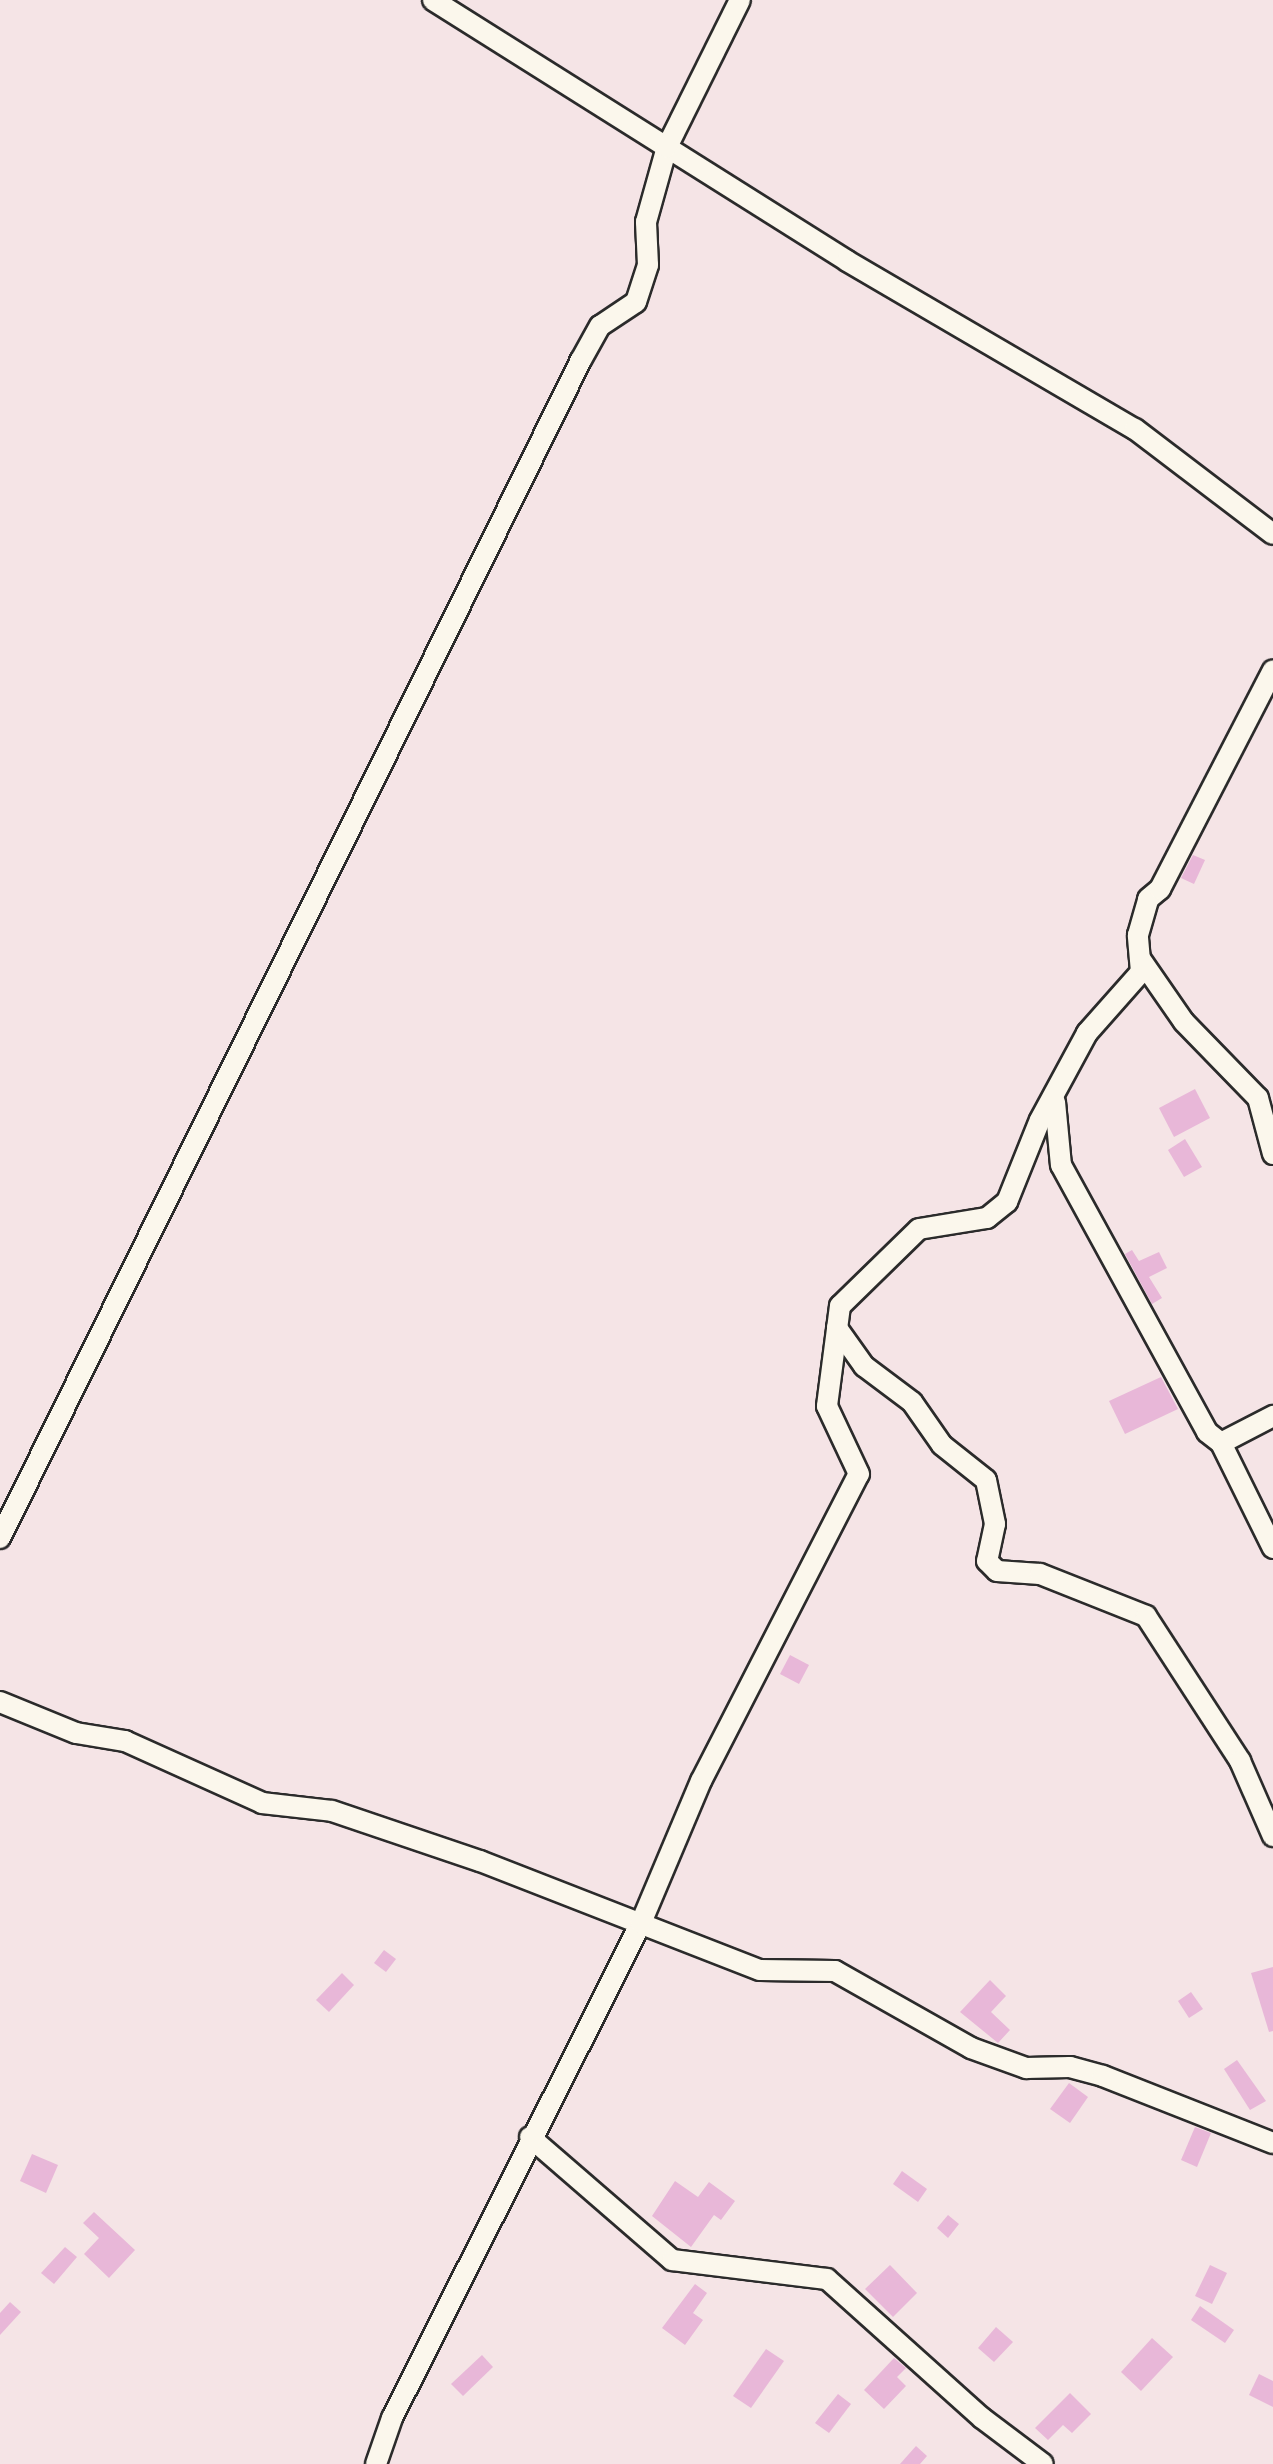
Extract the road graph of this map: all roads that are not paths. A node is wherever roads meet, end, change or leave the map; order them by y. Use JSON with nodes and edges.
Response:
{"nodes":[{"id":1,"x":432,"y":0,"type":"edge"},
{"id":2,"x":740,"y":0,"type":"edge"},
{"id":3,"x":667,"y":148,"type":"junction"},
{"id":4,"x":1273,"y":534,"type":"edge"},
{"id":5,"x":1273,"y":670,"type":"edge"},
{"id":6,"x":1141,"y":960,"type":"junction"},
{"id":7,"x":1055,"y":1102,"type":"junction"},
{"id":8,"x":1273,"y":1154,"type":"edge"},
{"id":9,"x":837,"y":1328,"type":"junction"},
{"id":10,"x":1273,"y":1416,"type":"edge"},
{"id":11,"x":1221,"y":1443,"type":"junction"},
{"id":12,"x":0,"y":1538,"type":"edge"},
{"id":13,"x":1273,"y":1548,"type":"edge"},
{"id":14,"x":0,"y":1702,"type":"edge"},
{"id":15,"x":1273,"y":1836,"type":"edge"},
{"id":16,"x":642,"y":1923,"type":"junction"},
{"id":17,"x":530,"y":2137,"type":"junction"},
{"id":18,"x":1273,"y":2143,"type":"edge"},
{"id":19,"x":376,"y":2464,"type":"edge"},
{"id":20,"x":1043,"y":2464,"type":"edge"}],
"edges":[{"from":1,"to":3,"type":"street"},
{"from":2,"to":3,"type":"street"},
{"from":3,"to":4,"type":"street"},
{"from":3,"to":12,"type":"street"},
{"from":5,"to":6,"type":"street"},
{"from":6,"to":7,"type":"street"},
{"from":6,"to":8,"type":"street"},
{"from":7,"to":9,"type":"street"},
{"from":7,"to":11,"type":"street"},
{"from":9,"to":15,"type":"street"},
{"from":9,"to":16,"type":"street"},
{"from":10,"to":11,"type":"street"},
{"from":11,"to":13,"type":"street"},
{"from":14,"to":16,"type":"street"},
{"from":16,"to":17,"type":"street"},
{"from":16,"to":18,"type":"street"},
{"from":17,"to":19,"type":"street"},
{"from":17,"to":20,"type":"street"}]}
